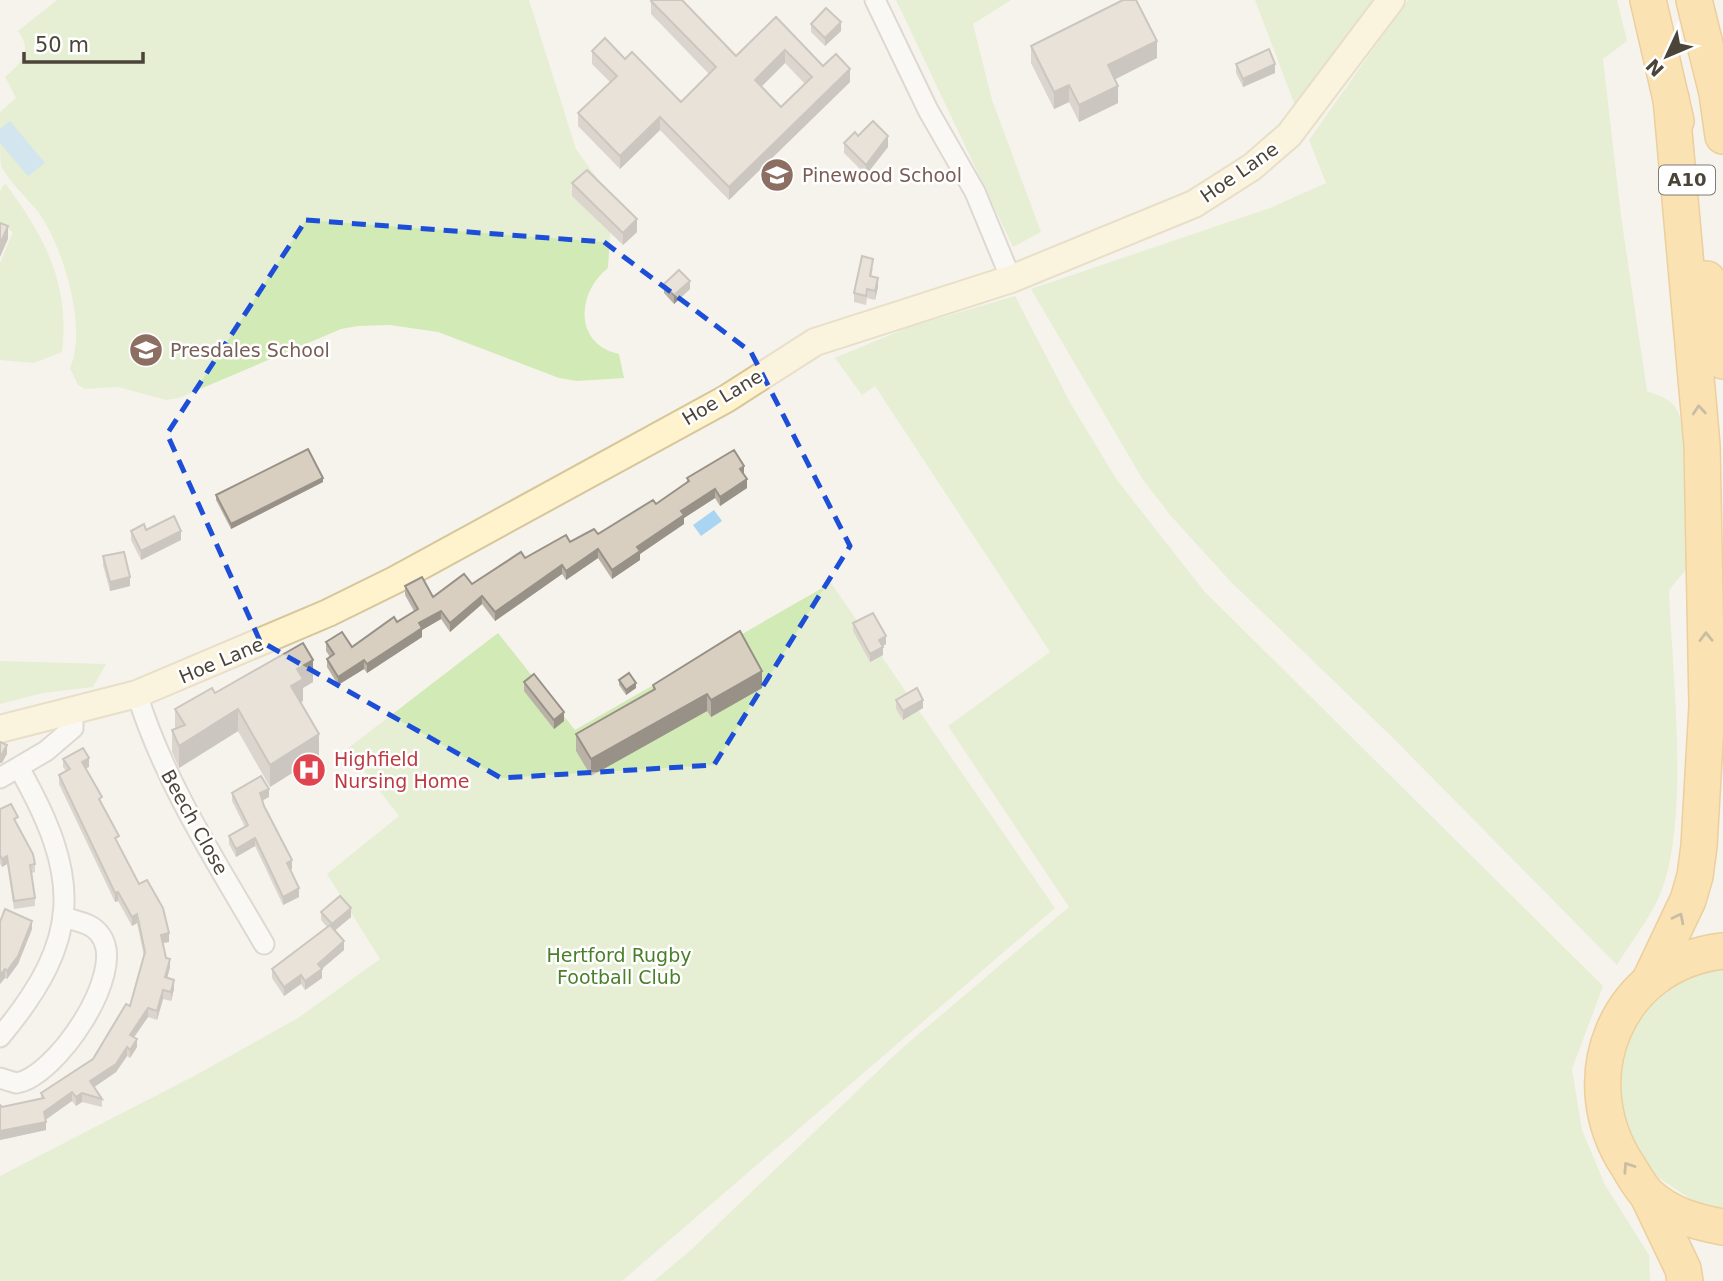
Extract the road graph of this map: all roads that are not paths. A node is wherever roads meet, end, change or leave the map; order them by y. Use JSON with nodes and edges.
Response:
{"nodes":[{"id":1,"x":875,"y":0,"type":"edge"},
{"id":2,"x":1391,"y":0,"type":"edge"},
{"id":3,"x":1647,"y":0,"type":"edge"},
{"id":4,"x":1694,"y":0,"type":"edge"},
{"id":5,"x":1671,"y":98,"type":"junction"},
{"id":6,"x":1720,"y":107,"type":"edge"},
{"id":7,"x":1723,"y":136,"type":"edge"},
{"id":8,"x":1011,"y":279,"type":"junction"},
{"id":9,"x":1723,"y":361,"type":"edge"},
{"id":10,"x":137,"y":694,"type":"junction"},
{"id":11,"x":73,"y":713,"type":"junction"},
{"id":12,"x":0,"y":729,"type":"edge"},
{"id":13,"x":19,"y":768,"type":"junction"},
{"id":14,"x":0,"y":778,"type":"edge"},
{"id":15,"x":63,"y":917,"type":"junction"},
{"id":16,"x":264,"y":944,"type":"dead end"},
{"id":17,"x":1723,"y":951,"type":"edge"},
{"id":18,"x":1650,"y":980,"type":"junction"},
{"id":19,"x":0,"y":1037,"type":"edge"},
{"id":20,"x":0,"y":1078,"type":"edge"},
{"id":21,"x":1648,"y":1196,"type":"junction"},
{"id":22,"x":1723,"y":1227,"type":"edge"},
{"id":23,"x":1685,"y":1281,"type":"edge"}],
"edges":[{"from":1,"to":8,"type":"street"},
{"from":2,"to":8,"type":"street","name":"Hoe Lane"},
{"from":3,"to":5,"type":"highway","number":"A10"},
{"from":4,"to":6,"type":"highway"},
{"from":5,"to":9,"type":"highway","number":"A10"},
{"from":18,"to":5,"type":"highway","one_way":true},
{"from":6,"to":7,"type":"highway"},
{"from":8,"to":10,"type":"street","name":"Hoe Lane"},
{"from":10,"to":11,"type":"street","name":"Hoe Lane"},
{"from":10,"to":16,"type":"street","name":"Beech Close"},
{"from":11,"to":12,"type":"street","name":"Hoe Lane"},
{"from":11,"to":13,"type":"street"},
{"from":13,"to":14,"type":"street"},
{"from":13,"to":15,"type":"street"},
{"from":15,"to":19,"type":"street"},
{"from":15,"to":20,"type":"street"},
{"from":17,"to":18,"type":"highway"},
{"from":21,"to":18,"type":"highway","one_way":true},
{"from":21,"to":22,"type":"highway"},
{"from":21,"to":23,"type":"highway"}]}
